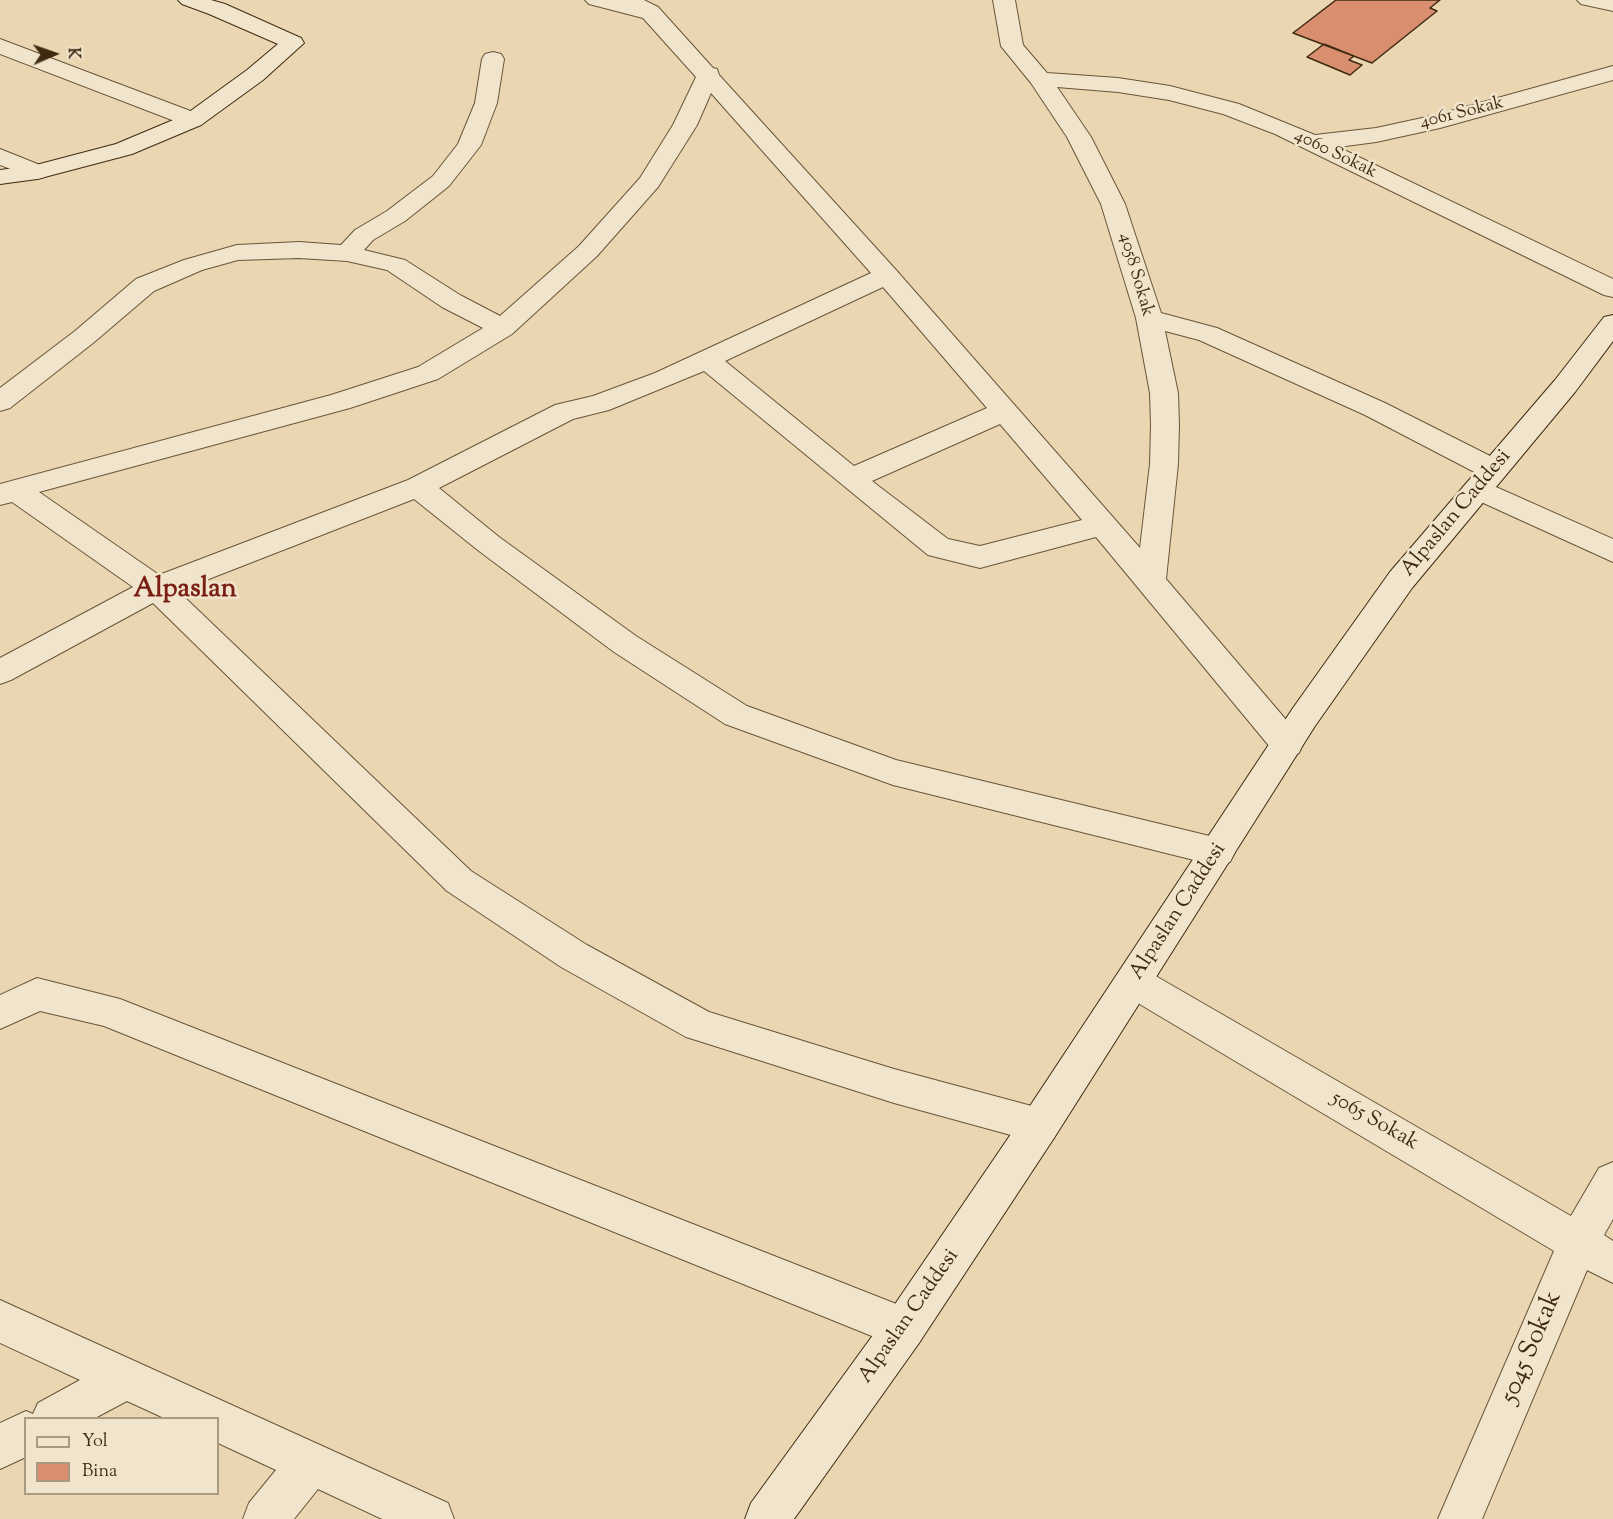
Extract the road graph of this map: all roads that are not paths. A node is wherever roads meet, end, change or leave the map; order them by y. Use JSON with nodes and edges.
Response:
{"nodes":[{"id":1,"x":189,"y":0,"type":"edge"},
{"id":2,"x":596,"y":0,"type":"edge"},
{"id":3,"x":1004,"y":0,"type":"edge"},
{"id":4,"x":1588,"y":0,"type":"edge"},
{"id":5,"x":1613,"y":5,"type":"edge"},
{"id":6,"x":640,"y":6,"type":"edge"},
{"id":7,"x":0,"y":46,"type":"edge"},
{"id":8,"x":493,"y":59,"type":"dead end"},
{"id":9,"x":1613,"y":73,"type":"edge"},
{"id":10,"x":709,"y":74,"type":"junction"},
{"id":11,"x":1040,"y":79,"type":"junction"},
{"id":12,"x":193,"y":120,"type":"junction"},
{"id":13,"x":1309,"y":143,"type":"junction"},
{"id":14,"x":0,"y":156,"type":"edge"},
{"id":15,"x":37,"y":172,"type":"junction"},
{"id":16,"x":0,"y":177,"type":"edge"},
{"id":17,"x":347,"y":253,"type":"junction"},
{"id":18,"x":887,"y":275,"type":"junction"},
{"id":19,"x":1613,"y":289,"type":"edge"},
{"id":20,"x":1149,"y":318,"type":"junction"},
{"id":21,"x":1613,"y":323,"type":"edge"},
{"id":22,"x":503,"y":328,"type":"junction"},
{"id":23,"x":707,"y":360,"type":"junction"},
{"id":24,"x":0,"y":402,"type":"edge"},
{"id":25,"x":1005,"y":411,"type":"junction"},
{"id":26,"x":851,"y":479,"type":"junction"},
{"id":27,"x":1486,"y":480,"type":"junction"},
{"id":28,"x":418,"y":487,"type":"junction"},
{"id":29,"x":7,"y":492,"type":"edge"},
{"id":30,"x":1102,"y":525,"type":"junction"},
{"id":31,"x":1613,"y":550,"type":"edge"},
{"id":32,"x":1151,"y":581,"type":"junction"},
{"id":33,"x":156,"y":588,"type":"junction"},
{"id":34,"x":0,"y":672,"type":"edge"},
{"id":35,"x":1287,"y":744,"type":"junction"},
{"id":36,"x":1218,"y":852,"type":"junction"},
{"id":37,"x":1134,"y":982,"type":"junction"},
{"id":38,"x":0,"y":1013,"type":"edge"},
{"id":39,"x":1040,"y":1125,"type":"junction"},
{"id":40,"x":1613,"y":1181,"type":"edge"},
{"id":41,"x":1578,"y":1242,"type":"junction"},
{"id":42,"x":1613,"y":1263,"type":"edge"},
{"id":43,"x":0,"y":1321,"type":"edge"},
{"id":44,"x":904,"y":1328,"type":"junction"},
{"id":45,"x":127,"y":1378,"type":"junction"},
{"id":46,"x":57,"y":1417,"type":"edge"},
{"id":47,"x":207,"y":1417,"type":"edge"},
{"id":48,"x":219,"y":1422,"type":"edge"},
{"id":49,"x":24,"y":1434,"type":"edge"},
{"id":50,"x":0,"y":1447,"type":"edge"},
{"id":51,"x":309,"y":1465,"type":"junction"},
{"id":52,"x":265,"y":1519,"type":"edge"},
{"id":53,"x":432,"y":1519,"type":"edge"},
{"id":54,"x":767,"y":1519,"type":"edge"},
{"id":55,"x":1460,"y":1519,"type":"edge"}],
"edges":[{"from":1,"to":12,"type":"street"},
{"from":2,"to":6,"type":"street"},
{"from":3,"to":11,"type":"street","name":"4058 Sokak"},
{"from":4,"to":5,"type":"street"},
{"from":6,"to":10,"type":"street"},
{"from":7,"to":12,"type":"street"},
{"from":8,"to":17,"type":"street"},
{"from":9,"to":13,"type":"street","name":"4061 Sokak"},
{"from":10,"to":18,"type":"street"},
{"from":10,"to":22,"type":"street"},
{"from":11,"to":13,"type":"street","name":"4060 Sokak"},
{"from":11,"to":20,"type":"street","name":"4058 Sokak"},
{"from":12,"to":15,"type":"street"},
{"from":13,"to":19,"type":"street","name":"4060 Sokak"},
{"from":14,"to":15,"type":"street"},
{"from":15,"to":16,"type":"street"},
{"from":17,"to":22,"type":"street"},
{"from":17,"to":24,"type":"street"},
{"from":18,"to":23,"type":"street"},
{"from":18,"to":25,"type":"street"},
{"from":20,"to":27,"type":"street"},
{"from":20,"to":32,"type":"street","name":"4058 Sokak"},
{"from":21,"to":27,"type":"street","name":"Alpaslan Caddesi"},
{"from":22,"to":29,"type":"street"},
{"from":23,"to":26,"type":"street"},
{"from":23,"to":28,"type":"street"},
{"from":25,"to":26,"type":"street"},
{"from":25,"to":30,"type":"street"},
{"from":26,"to":30,"type":"street"},
{"from":27,"to":31,"type":"street"},
{"from":27,"to":35,"type":"street","name":"Alpaslan Caddesi"},
{"from":28,"to":33,"type":"street"},
{"from":28,"to":36,"type":"street"},
{"from":29,"to":33,"type":"street"},
{"from":30,"to":32,"type":"street"},
{"from":32,"to":35,"type":"street"},
{"from":33,"to":34,"type":"street"},
{"from":33,"to":39,"type":"street"},
{"from":35,"to":36,"type":"street","name":"Alpaslan Caddesi"},
{"from":36,"to":37,"type":"street","name":"Alpaslan Caddesi"},
{"from":37,"to":39,"type":"street","name":"Alpaslan Caddesi"},
{"from":37,"to":41,"type":"street","name":"5065 Sokak"},
{"from":38,"to":44,"type":"street"},
{"from":39,"to":44,"type":"street","name":"Alpaslan Caddesi"},
{"from":40,"to":41,"type":"street","name":"5045 Sokak"},
{"from":41,"to":42,"type":"street","name":"5065 Sokak"},
{"from":41,"to":55,"type":"street","name":"5045 Sokak"},
{"from":43,"to":45,"type":"street"},
{"from":44,"to":54,"type":"street","name":"Alpaslan Caddesi"},
{"from":45,"to":46,"type":"street"},
{"from":45,"to":47,"type":"street"},
{"from":48,"to":51,"type":"street"},
{"from":49,"to":50,"type":"street"},
{"from":51,"to":52,"type":"street"},
{"from":51,"to":53,"type":"street"}]}
